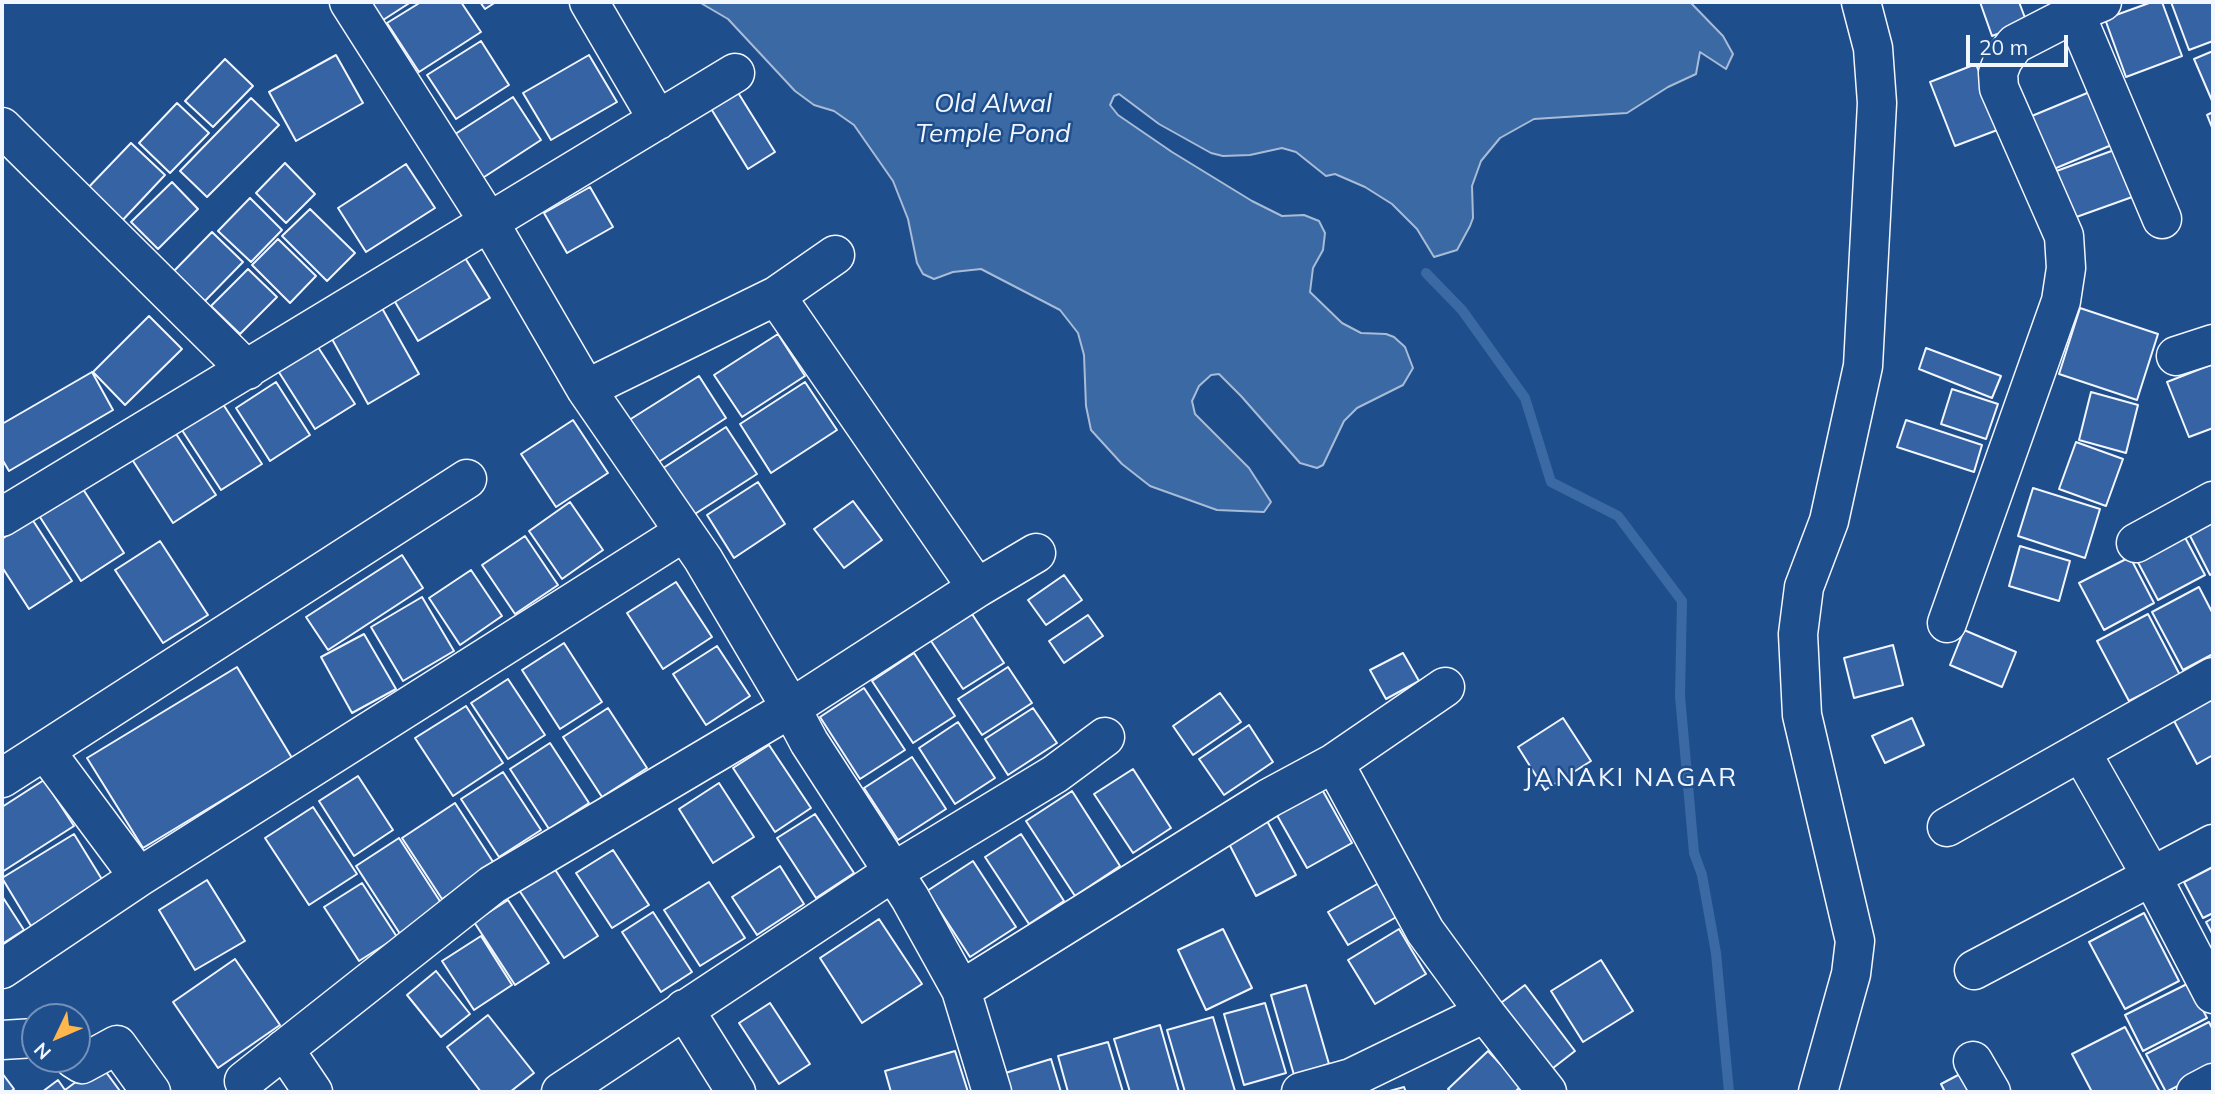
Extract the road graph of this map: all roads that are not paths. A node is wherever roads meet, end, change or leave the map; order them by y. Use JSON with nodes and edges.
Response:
{"nodes":[{"id":1,"x":349,"y":2,"type":"edge"},
{"id":2,"x":589,"y":2,"type":"edge"},
{"id":3,"x":1861,"y":2,"type":"edge"},
{"id":4,"x":2089,"y":7,"type":"edge"},
{"id":5,"x":735,"y":73,"type":"dead end"},
{"id":6,"x":658,"y":120,"type":"junction"},
{"id":7,"x":2,"y":127,"type":"edge"},
{"id":8,"x":2162,"y":219,"type":"dead end"},
{"id":9,"x":489,"y":222,"type":"junction"},
{"id":10,"x":835,"y":255,"type":"dead end"},
{"id":11,"x":776,"y":296,"type":"junction"},
{"id":12,"x":2213,"y":344,"type":"edge"},
{"id":13,"x":2176,"y":356,"type":"dead end"},
{"id":14,"x":247,"y":370,"type":"junction"},
{"id":15,"x":586,"y":389,"type":"junction"},
{"id":16,"x":467,"y":479,"type":"dead end"},
{"id":17,"x":2213,"y":501,"type":"edge"},
{"id":18,"x":2,"y":517,"type":"edge"},
{"id":19,"x":684,"y":532,"type":"junction"},
{"id":20,"x":2136,"y":543,"type":"dead end"},
{"id":21,"x":1036,"y":554,"type":"dead end"},
{"id":22,"x":977,"y":588,"type":"junction"},
{"id":23,"x":1947,"y":623,"type":"dead end"},
{"id":24,"x":2213,"y":677,"type":"edge"},
{"id":25,"x":1446,"y":687,"type":"dead end"},
{"id":26,"x":791,"y":708,"type":"junction"},
{"id":27,"x":1105,"y":737,"type":"dead end"},
{"id":28,"x":46,"y":751,"type":"junction"},
{"id":29,"x":2081,"y":752,"type":"junction"},
{"id":30,"x":1334,"y":762,"type":"junction"},
{"id":31,"x":2,"y":778,"type":"edge"},
{"id":32,"x":1947,"y":827,"type":"dead end"},
{"id":33,"x":2213,"y":844,"type":"edge"},
{"id":34,"x":893,"y":872,"type":"junction"},
{"id":35,"x":139,"y":877,"type":"junction"},
{"id":36,"x":2152,"y":877,"type":"junction"},
{"id":37,"x":2,"y":969,"type":"edge"},
{"id":38,"x":1974,"y":971,"type":"dead end"},
{"id":39,"x":961,"y":990,"type":"junction"},
{"id":40,"x":2213,"y":994,"type":"edge"},
{"id":41,"x":684,"y":1009,"type":"junction"},
{"id":42,"x":1485,"y":1013,"type":"junction"},
{"id":43,"x":21,"y":1039,"type":"edge"},
{"id":44,"x":2,"y":1040,"type":"edge"},
{"id":45,"x":284,"y":1049,"type":"junction"},
{"id":46,"x":91,"y":1059,"type":"edge"},
{"id":47,"x":244,"y":1081,"type":"dead end"},
{"id":48,"x":2213,"y":1083,"type":"edge"},
{"id":49,"x":579,"y":1087,"type":"edge"},
{"id":50,"x":151,"y":1092,"type":"edge"},
{"id":51,"x":313,"y":1092,"type":"edge"},
{"id":52,"x":736,"y":1092,"type":"edge"},
{"id":53,"x":992,"y":1092,"type":"edge"},
{"id":54,"x":1301,"y":1092,"type":"edge"},
{"id":55,"x":1547,"y":1092,"type":"edge"},
{"id":56,"x":1818,"y":1092,"type":"edge"},
{"id":57,"x":2196,"y":1092,"type":"edge"}],
"edges":[{"from":1,"to":9,"type":"street"},
{"from":2,"to":6,"type":"street"},
{"from":3,"to":56,"type":"street"},
{"from":4,"to":8,"type":"street"},
{"from":4,"to":23,"type":"street"},
{"from":5,"to":6,"type":"street"},
{"from":6,"to":9,"type":"street"},
{"from":7,"to":14,"type":"street"},
{"from":9,"to":14,"type":"street"},
{"from":9,"to":15,"type":"street"},
{"from":10,"to":11,"type":"street"},
{"from":11,"to":15,"type":"street"},
{"from":11,"to":22,"type":"street"},
{"from":12,"to":13,"type":"street"},
{"from":14,"to":18,"type":"street"},
{"from":15,"to":19,"type":"street"},
{"from":16,"to":28,"type":"street"},
{"from":17,"to":20,"type":"street"},
{"from":19,"to":26,"type":"street"},
{"from":19,"to":35,"type":"street"},
{"from":21,"to":22,"type":"street"},
{"from":22,"to":26,"type":"street"},
{"from":24,"to":29,"type":"street"},
{"from":25,"to":30,"type":"street"},
{"from":26,"to":34,"type":"street"},
{"from":26,"to":45,"type":"street"},
{"from":27,"to":34,"type":"street"},
{"from":28,"to":31,"type":"street"},
{"from":28,"to":35,"type":"street"},
{"from":29,"to":32,"type":"street"},
{"from":29,"to":36,"type":"street"},
{"from":30,"to":39,"type":"street"},
{"from":30,"to":42,"type":"street"},
{"from":33,"to":36,"type":"street"},
{"from":34,"to":39,"type":"street"},
{"from":34,"to":41,"type":"street"},
{"from":35,"to":37,"type":"street"},
{"from":36,"to":38,"type":"street"},
{"from":36,"to":40,"type":"street"},
{"from":39,"to":53,"type":"street"},
{"from":41,"to":49,"type":"street"},
{"from":41,"to":52,"type":"street"},
{"from":42,"to":54,"type":"street"},
{"from":42,"to":55,"type":"street"},
{"from":43,"to":44,"type":"street"},
{"from":45,"to":47,"type":"street"},
{"from":45,"to":51,"type":"street"},
{"from":46,"to":50,"type":"street"},
{"from":48,"to":57,"type":"street"}]}
